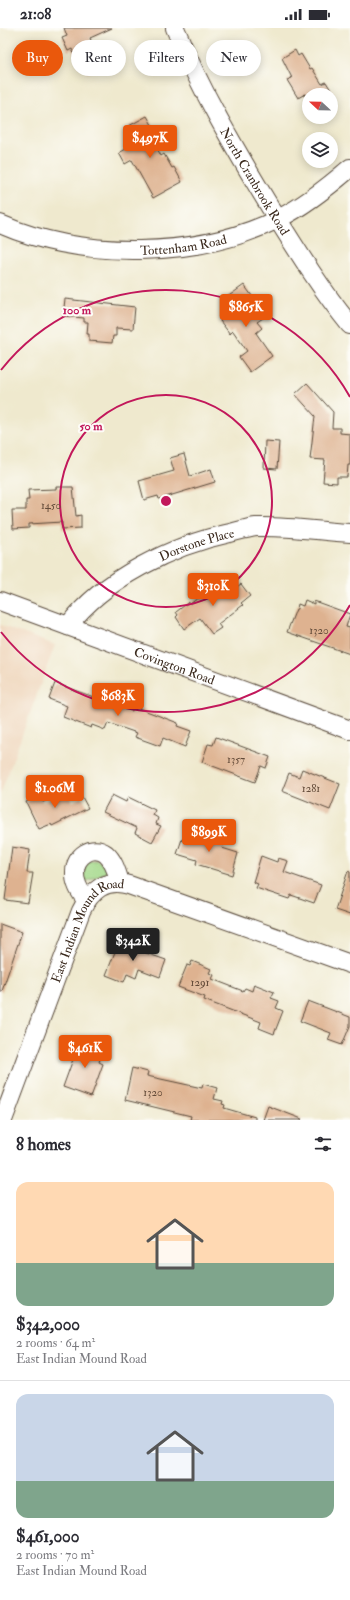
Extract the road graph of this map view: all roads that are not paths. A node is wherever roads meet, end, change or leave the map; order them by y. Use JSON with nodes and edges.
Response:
{"nodes":[{"id":1,"x":175,"y":28,"type":"edge"},
{"id":2,"x":350,"y":168,"type":"edge"},
{"id":3,"x":278,"y":219,"type":"junction"},
{"id":4,"x":0,"y":224,"type":"edge"},
{"id":5,"x":350,"y":325,"type":"edge"},
{"id":6,"x":350,"y":533,"type":"edge"},
{"id":7,"x":0,"y":601,"type":"edge"},
{"id":8,"x":68,"y":626,"type":"junction"},
{"id":9,"x":350,"y":730,"type":"edge"},
{"id":10,"x":120,"y":882,"type":"junction"},
{"id":11,"x":86,"y":900,"type":"junction"},
{"id":12,"x":350,"y":964,"type":"edge"},
{"id":13,"x":7,"y":1119,"type":"edge"}],
"edges":[{"from":1,"to":3,"type":"street","name":"North Cranbrook Road"},
{"from":2,"to":3,"type":"street","name":"Tottenham Road"},
{"from":3,"to":4,"type":"street","name":"Tottenham Road"},
{"from":3,"to":5,"type":"street","name":"North Cranbrook Road"},
{"from":6,"to":8,"type":"street","name":"Dorstone Place"},
{"from":7,"to":8,"type":"street","name":"Covington Road"},
{"from":8,"to":9,"type":"street","name":"Covington Road"},
{"from":10,"to":11,"type":"street","name":"East Indian Mound Road"},
{"from":10,"to":11,"type":"street"},
{"from":10,"to":12,"type":"street","name":"East Indian Mound Road"},
{"from":11,"to":13,"type":"street","name":"East Indian Mound Road"}]}
